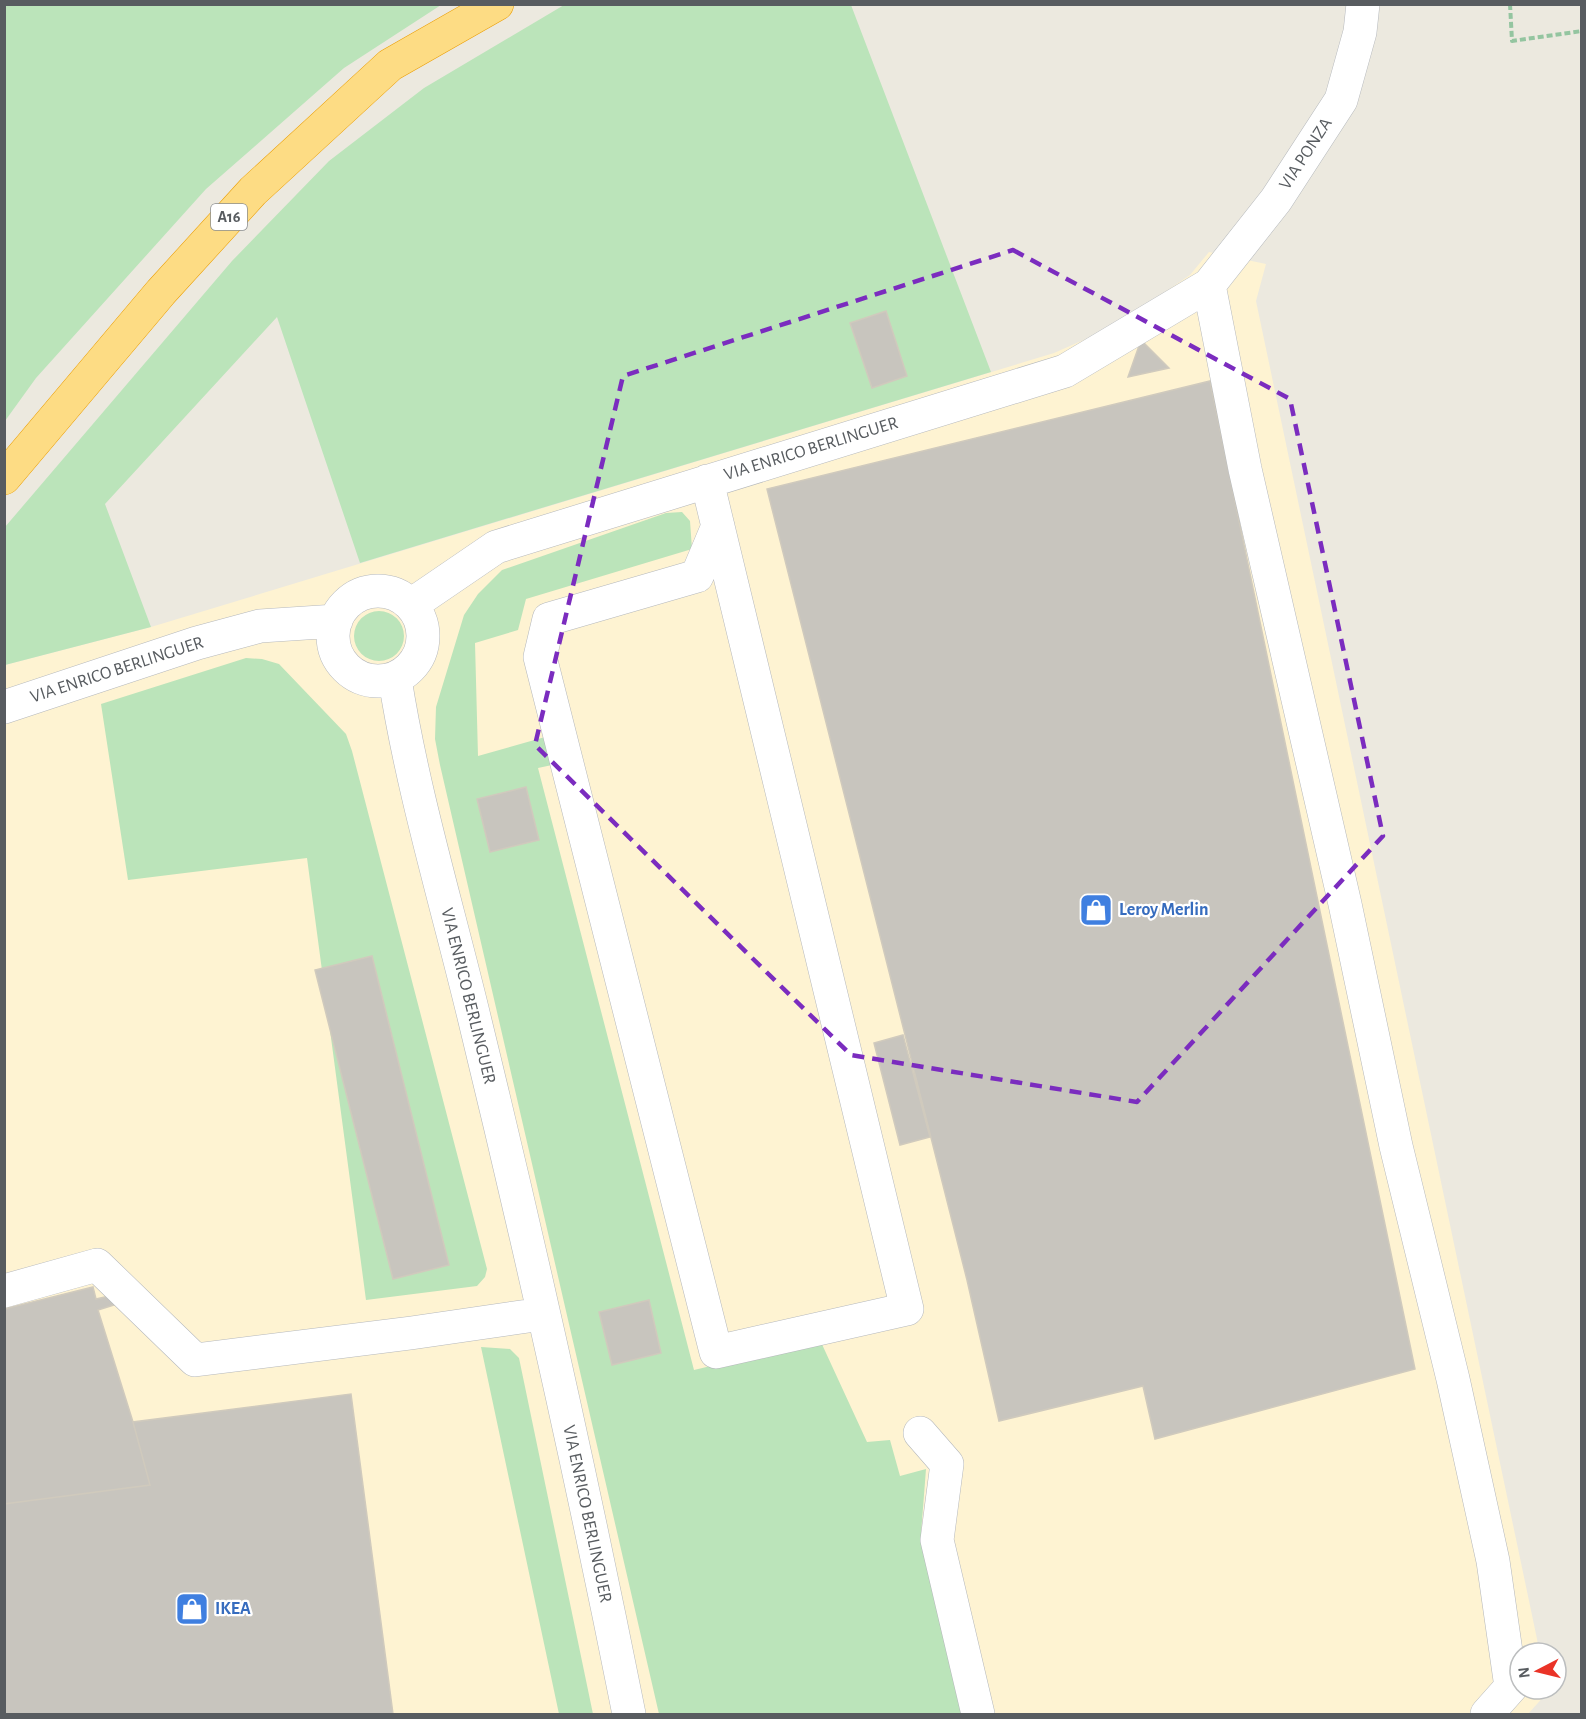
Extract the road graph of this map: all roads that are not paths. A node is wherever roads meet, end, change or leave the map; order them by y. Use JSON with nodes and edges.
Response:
{"nodes":[{"id":1,"x":497,"y":4,"type":"edge"},
{"id":2,"x":1363,"y":4,"type":"edge"},
{"id":3,"x":1209,"y":285,"type":"junction"},
{"id":4,"x":4,"y":478,"type":"edge"},
{"id":5,"x":707,"y":481,"type":"junction"},
{"id":6,"x":718,"y":526,"type":"junction"},
{"id":7,"x":697,"y":576,"type":"junction"},
{"id":8,"x":411,"y":605,"type":"junction"},
{"id":9,"x":336,"y":621,"type":"junction"},
{"id":10,"x":743,"y":628,"type":"junction"},
{"id":11,"x":395,"y":679,"type":"junction"},
{"id":12,"x":4,"y":707,"type":"edge"},
{"id":13,"x":4,"y":1291,"type":"edge"},
{"id":14,"x":543,"y":1314,"type":"junction"},
{"id":15,"x":920,"y":1433,"type":"dead end"},
{"id":16,"x":629,"y":1714,"type":"edge"},
{"id":17,"x":978,"y":1714,"type":"edge"},
{"id":18,"x":1487,"y":1714,"type":"edge"}],
"edges":[{"from":1,"to":4,"type":"highway","number":"A16"},
{"from":2,"to":3,"type":"lane","name":"VIA PONZA"},
{"from":3,"to":5,"type":"lane","name":"VIA ENRICO BERLINGUER"},
{"from":3,"to":18,"type":"lane"},
{"from":5,"to":6,"type":"lane"},
{"from":5,"to":8,"type":"lane","name":"VIA ENRICO BERLINGUER"},
{"from":6,"to":7,"type":"lane"},
{"from":6,"to":10,"type":"lane"},
{"from":7,"to":10,"type":"lane"},
{"from":7,"to":10,"type":"lane"},
{"from":8,"to":9,"type":"lane"},
{"from":8,"to":11,"type":"lane"},
{"from":9,"to":11,"type":"lane"},
{"from":9,"to":12,"type":"lane","name":"VIA ENRICO BERLINGUER"},
{"from":11,"to":14,"type":"lane","name":"VIA ENRICO BERLINGUER"},
{"from":13,"to":14,"type":"lane"},
{"from":14,"to":16,"type":"lane","name":"VIA ENRICO BERLINGUER"},
{"from":15,"to":17,"type":"lane"}]}
